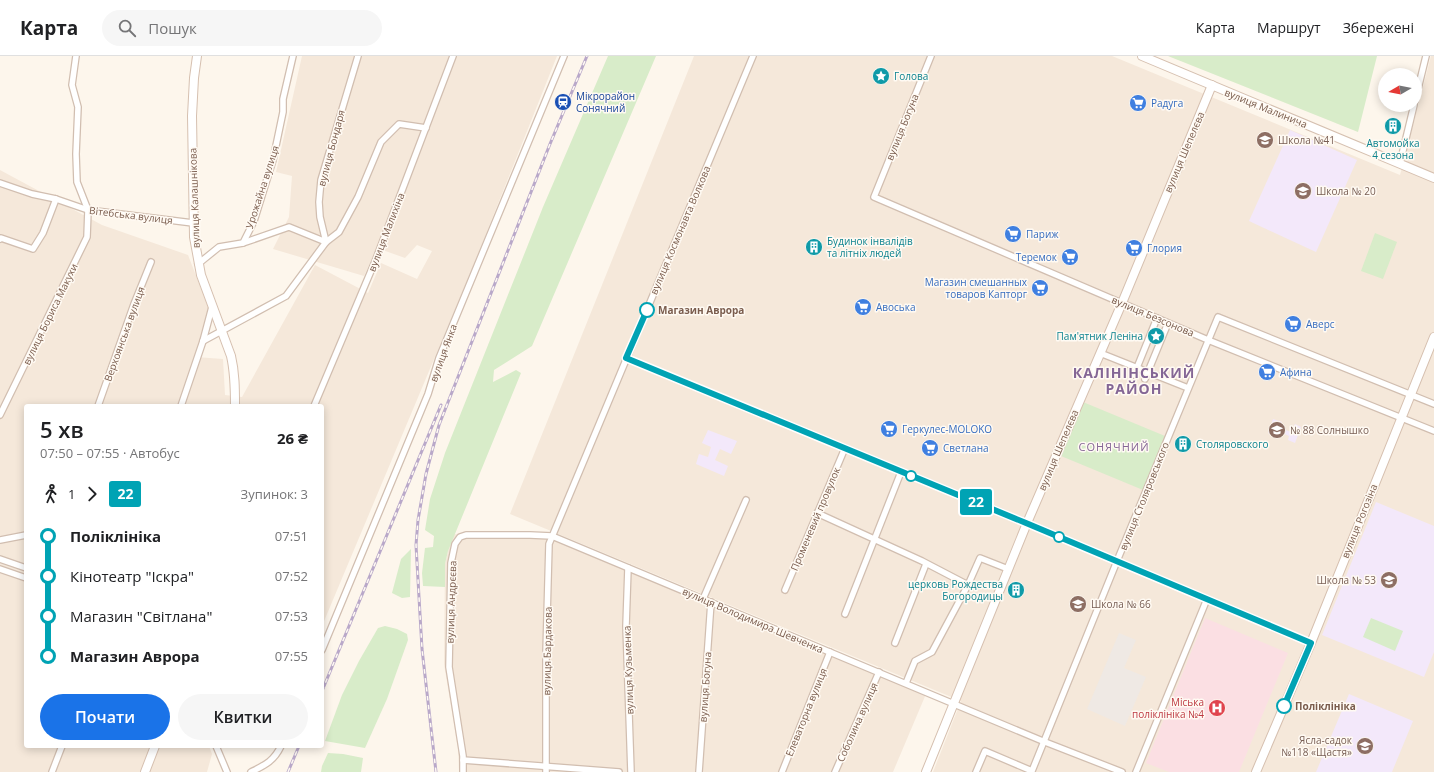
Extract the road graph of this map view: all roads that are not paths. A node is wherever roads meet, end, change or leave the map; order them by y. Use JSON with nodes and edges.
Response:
{"nodes":[{"id":1,"x":76,"y":56,"type":"edge"},
{"id":2,"x":197,"y":56,"type":"edge"},
{"id":3,"x":293,"y":56,"type":"edge"},
{"id":4,"x":358,"y":56,"type":"edge"},
{"id":5,"x":453,"y":56,"type":"edge"},
{"id":6,"x":564,"y":56,"type":"edge"},
{"id":7,"x":753,"y":56,"type":"edge"},
{"id":8,"x":931,"y":56,"type":"edge"},
{"id":9,"x":1142,"y":56,"type":"edge"},
{"id":10,"x":1426,"y":56,"type":"edge"},
{"id":11,"x":1422,"y":73,"type":"edge"},
{"id":12,"x":1212,"y":85,"type":"junction"},
{"id":13,"x":1412,"y":112,"type":"edge"},
{"id":14,"x":426,"y":128,"type":"junction"},
{"id":15,"x":1400,"y":163,"type":"junction"},
{"id":16,"x":1434,"y":178,"type":"edge"},
{"id":17,"x":0,"y":182,"type":"edge"},
{"id":18,"x":874,"y":197,"type":"joint"},
{"id":19,"x":56,"y":199,"type":"junction"},
{"id":20,"x":88,"y":210,"type":"junction"},
{"id":21,"x":194,"y":223,"type":"junction"},
{"id":22,"x":0,"y":239,"type":"edge"},
{"id":23,"x":326,"y":242,"type":"junction"},
{"id":24,"x":243,"y":243,"type":"junction"},
{"id":25,"x":151,"y":262,"type":"dead end"},
{"id":26,"x":198,"y":264,"type":"junction"},
{"id":27,"x":1122,"y":303,"type":"junction"},
{"id":28,"x":212,"y":307,"type":"junction"},
{"id":29,"x":1157,"y":318,"type":"junction"},
{"id":30,"x":1168,"y":323,"type":"junction"},
{"id":31,"x":221,"y":331,"type":"junction"},
{"id":32,"x":1434,"y":337,"type":"edge"},
{"id":33,"x":1208,"y":340,"type":"junction"},
{"id":34,"x":203,"y":341,"type":"junction"},
{"id":35,"x":1100,"y":354,"type":"junction"},
{"id":36,"x":626,"y":358,"type":"junction"},
{"id":37,"x":1137,"y":368,"type":"junction"},
{"id":38,"x":1148,"y":372,"type":"junction"},
{"id":39,"x":1134,"y":375,"type":"dead end"},
{"id":40,"x":1145,"y":379,"type":"dead end"},
{"id":41,"x":1188,"y":388,"type":"junction"},
{"id":42,"x":1410,"y":394,"type":"junction"},
{"id":43,"x":99,"y":404,"type":"edge"},
{"id":44,"x":182,"y":404,"type":"edge"},
{"id":45,"x":235,"y":404,"type":"edge"},
{"id":46,"x":315,"y":404,"type":"edge"},
{"id":47,"x":1434,"y":404,"type":"edge"},
{"id":48,"x":0,"y":415,"type":"edge"},
{"id":49,"x":1401,"y":418,"type":"junction"},
{"id":50,"x":1434,"y":431,"type":"edge"},
{"id":51,"x":844,"y":448,"type":"junction"},
{"id":52,"x":901,"y":472,"type":"junction"},
{"id":53,"x":746,"y":500,"type":"dead end"},
{"id":54,"x":818,"y":513,"type":"junction"},
{"id":55,"x":1026,"y":523,"type":"junction"},
{"id":56,"x":24,"y":535,"type":"edge"},
{"id":57,"x":552,"y":536,"type":"junction"},
{"id":58,"x":874,"y":539,"type":"junction"},
{"id":59,"x":0,"y":540,"type":"edge"},
{"id":60,"x":0,"y":559,"type":"edge"},
{"id":61,"x":1117,"y":561,"type":"junction"},
{"id":62,"x":926,"y":564,"type":"junction"},
{"id":63,"x":24,"y":567,"type":"edge"},
{"id":64,"x":628,"y":568,"type":"junction"},
{"id":65,"x":0,"y":569,"type":"edge"},
{"id":66,"x":1008,"y":570,"type":"junction"},
{"id":67,"x":24,"y":577,"type":"edge"},
{"id":68,"x":968,"y":585,"type":"junction"},
{"id":69,"x":785,"y":590,"type":"dead end"},
{"id":70,"x":703,"y":599,"type":"junction"},
{"id":71,"x":1207,"y":599,"type":"junction"},
{"id":72,"x":711,"y":602,"type":"junction"},
{"id":73,"x":844,"y":614,"type":"dead end"},
{"id":74,"x":895,"y":643,"type":"dead end"},
{"id":75,"x":1311,"y":643,"type":"junction"},
{"id":76,"x":324,"y":645,"type":"edge"},
{"id":77,"x":830,"y":652,"type":"junction"},
{"id":78,"x":879,"y":672,"type":"junction"},
{"id":79,"x":906,"y":683,"type":"junction"},
{"id":80,"x":954,"y":703,"type":"junction"},
{"id":81,"x":1044,"y":742,"type":"junction"},
{"id":82,"x":61,"y":748,"type":"edge"},
{"id":83,"x":154,"y":748,"type":"edge"},
{"id":84,"x":217,"y":748,"type":"edge"},
{"id":85,"x":281,"y":748,"type":"edge"},
{"id":86,"x":463,"y":760,"type":"junction"},
{"id":87,"x":546,"y":769,"type":"edge"},
{"id":88,"x":52,"y":772,"type":"edge"},
{"id":89,"x":145,"y":772,"type":"edge"},
{"id":90,"x":227,"y":772,"type":"edge"},
{"id":91,"x":251,"y":772,"type":"edge"},
{"id":92,"x":463,"y":772,"type":"edge"},
{"id":93,"x":619,"y":772,"type":"edge"},
{"id":94,"x":631,"y":772,"type":"edge"},
{"id":95,"x":699,"y":772,"type":"edge"},
{"id":96,"x":782,"y":772,"type":"edge"},
{"id":97,"x":835,"y":772,"type":"edge"},
{"id":98,"x":926,"y":772,"type":"edge"},
{"id":99,"x":976,"y":772,"type":"edge"},
{"id":100,"x":1122,"y":772,"type":"edge"},
{"id":101,"x":1136,"y":772,"type":"edge"},
{"id":102,"x":1256,"y":772,"type":"edge"}],
"edges":[{"from":1,"to":20,"type":"street"},
{"from":2,"to":21,"type":"street","name":"вулиця Калашнікова"},
{"from":3,"to":24,"type":"street","name":"Урожайна вулиця"},
{"from":4,"to":23,"type":"street","name":"вулиця Бондаря"},
{"from":5,"to":14,"type":"street","name":"вулиця Малихіна"},
{"from":6,"to":76,"type":"street","name":"вулиця Янка"},
{"from":7,"to":36,"type":"street","name":"вулиця Космонавта Волкова"},
{"from":8,"to":18,"type":"street","name":"вулиця Богуна"},
{"from":9,"to":12,"type":"street","name":"вулиця Малинича"},
{"from":10,"to":11,"type":"street"},
{"from":12,"to":15,"type":"street","name":"вулиця Малинича"},
{"from":12,"to":27,"type":"street","name":"вулиця Шепелєва"},
{"from":13,"to":15,"type":"street"},
{"from":14,"to":23,"type":"street"},
{"from":14,"to":46,"type":"street","name":"вулиця Малихіна"},
{"from":15,"to":16,"type":"street","name":"вулиця Малинича"},
{"from":17,"to":19,"type":"street","name":"Вітебська вулиця"},
{"from":18,"to":27,"type":"street","name":"вулиця Безсонова"},
{"from":19,"to":20,"type":"street","name":"Вітебська вулиця"},
{"from":19,"to":22,"type":"street"},
{"from":20,"to":21,"type":"street","name":"Вітебська вулиця"},
{"from":20,"to":48,"type":"street","name":"вулиця Бориса Макухи"},
{"from":21,"to":26,"type":"street","name":"вулиця Калашнікова"},
{"from":23,"to":24,"type":"street"},
{"from":23,"to":31,"type":"street"},
{"from":24,"to":26,"type":"street"},
{"from":25,"to":43,"type":"street","name":"Верхоянська вулиця"},
{"from":26,"to":28,"type":"street","name":"вулиця Калашнікова"},
{"from":27,"to":29,"type":"street","name":"вулиця Безсонова"},
{"from":27,"to":35,"type":"street","name":"вулиця Шепелєва"},
{"from":28,"to":31,"type":"street","name":"вулиця Калашнікова"},
{"from":28,"to":34,"type":"street"},
{"from":29,"to":30,"type":"street","name":"вулиця Безсонова"},
{"from":29,"to":37,"type":"street"},
{"from":30,"to":33,"type":"street","name":"вулиця Безсонова"},
{"from":30,"to":38,"type":"street"},
{"from":31,"to":34,"type":"street"},
{"from":31,"to":45,"type":"street","name":"вулиця Калашнікова"},
{"from":32,"to":42,"type":"street","name":"вулиця Рогозіна"},
{"from":33,"to":41,"type":"street","name":"вулиця Столяровського"},
{"from":33,"to":42,"type":"street","name":"вулиця Столяровського"},
{"from":33,"to":49,"type":"street","name":"вулиця Безсонова"},
{"from":34,"to":44,"type":"street"},
{"from":35,"to":37,"type":"street"},
{"from":35,"to":55,"type":"street","name":"вулиця Шепелєва"},
{"from":36,"to":51,"type":"street"},
{"from":36,"to":57,"type":"street","name":"вулиця Космонавта Волкова"},
{"from":37,"to":38,"type":"street"},
{"from":37,"to":39,"type":"street"},
{"from":38,"to":40,"type":"street"},
{"from":38,"to":41,"type":"street"},
{"from":41,"to":61,"type":"street","name":"вулиця Столяровського"},
{"from":42,"to":47,"type":"street"},
{"from":42,"to":49,"type":"street","name":"вулиця Рогозіна"},
{"from":49,"to":50,"type":"street","name":"вулиця Безсонова"},
{"from":49,"to":75,"type":"street","name":"вулиця Рогозіна"},
{"from":51,"to":52,"type":"street"},
{"from":51,"to":54,"type":"street","name":"Променевий провулок"},
{"from":52,"to":55,"type":"street"},
{"from":52,"to":58,"type":"street"},
{"from":53,"to":70,"type":"street"},
{"from":54,"to":58,"type":"street"},
{"from":54,"to":69,"type":"street","name":"Променевий провулок"},
{"from":55,"to":61,"type":"street"},
{"from":55,"to":66,"type":"street","name":"вулиця Шепелєва"},
{"from":56,"to":59,"type":"street"},
{"from":57,"to":64,"type":"street","name":"вулиця Володимира Шевченка"},
{"from":57,"to":86,"type":"street","name":"вулиця Андрєєва"},
{"from":57,"to":87,"type":"street","name":"вулиця Бардакова"},
{"from":58,"to":62,"type":"street"},
{"from":58,"to":73,"type":"street"},
{"from":60,"to":63,"type":"street"},
{"from":61,"to":71,"type":"street"},
{"from":61,"to":81,"type":"street","name":"вулиця Столяровського"},
{"from":62,"to":68,"type":"street"},
{"from":62,"to":74,"type":"street"},
{"from":64,"to":70,"type":"street","name":"вулиця Володимира Шевченка"},
{"from":64,"to":94,"type":"street","name":"вулиця Кузьменка"},
{"from":65,"to":67,"type":"street"},
{"from":66,"to":68,"type":"street"},
{"from":66,"to":80,"type":"street","name":"вулиця Шепелєва"},
{"from":68,"to":79,"type":"street"},
{"from":70,"to":72,"type":"street","name":"вулиця Володимира Шевченка"},
{"from":71,"to":75,"type":"street"},
{"from":71,"to":101,"type":"street"},
{"from":72,"to":77,"type":"street","name":"вулиця Володимира Шевченка"},
{"from":72,"to":95,"type":"street","name":"вулиця Богуна"},
{"from":75,"to":102,"type":"street","name":"вулиця Рогозіна"},
{"from":77,"to":78,"type":"street","name":"вулиця Володимира Шевченка"},
{"from":77,"to":96,"type":"street","name":"Елеваторна вулиця"},
{"from":78,"to":79,"type":"street","name":"вулиця Володимира Шевченка"},
{"from":78,"to":97,"type":"street","name":"Соболина вулиця"},
{"from":79,"to":80,"type":"street","name":"вулиця Володимира Шевченка"},
{"from":80,"to":81,"type":"street","name":"вулиця Володимира Шевченка"},
{"from":80,"to":98,"type":"street","name":"вулиця Шепелєва"},
{"from":81,"to":99,"type":"street","name":"вулиця Столяровського"},
{"from":81,"to":100,"type":"street","name":"вулиця Володимира Шевченка"},
{"from":82,"to":88,"type":"street"},
{"from":83,"to":89,"type":"street"},
{"from":84,"to":90,"type":"street"},
{"from":85,"to":91,"type":"street"},
{"from":86,"to":87,"type":"street"},
{"from":86,"to":92,"type":"street","name":"вулиця Андрєєва"},
{"from":87,"to":93,"type":"street"}]}
